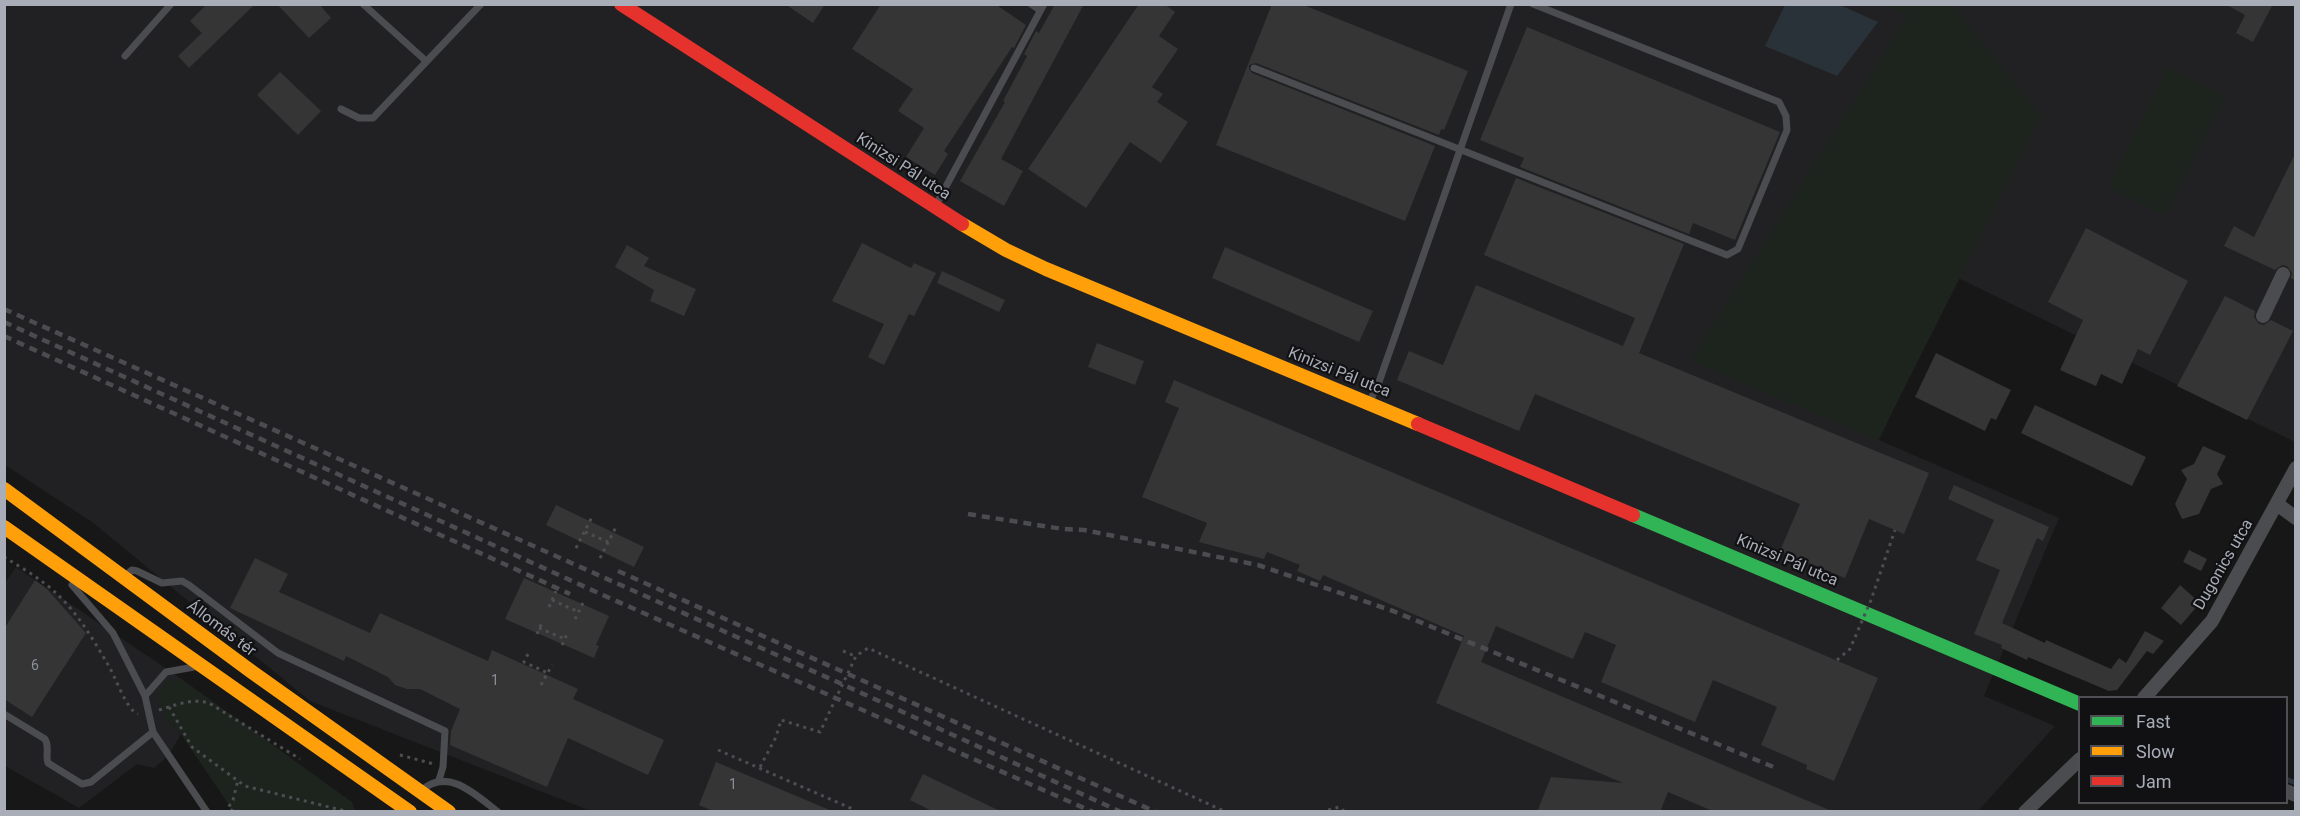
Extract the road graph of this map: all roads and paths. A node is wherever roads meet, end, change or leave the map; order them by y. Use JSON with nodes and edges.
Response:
{"nodes":[{"id":1,"x":171,"y":4,"type":"edge"},
{"id":2,"x":363,"y":4,"type":"edge"},
{"id":3,"x":481,"y":4,"type":"edge"},
{"id":4,"x":621,"y":4,"type":"edge"},
{"id":5,"x":1031,"y":4,"type":"edge"},
{"id":6,"x":1511,"y":4,"type":"edge"},
{"id":7,"x":1533,"y":4,"type":"edge"},
{"id":8,"x":1042,"y":7,"type":"edge"},
{"id":9,"x":125,"y":56,"type":"dead end"},
{"id":10,"x":426,"y":61,"type":"junction"},
{"id":11,"x":1254,"y":68,"type":"dead end"},
{"id":12,"x":341,"y":109,"type":"dead end"},
{"id":13,"x":1459,"y":149,"type":"junction"},
{"id":14,"x":935,"y":207,"type":"junction"},
{"id":15,"x":2283,"y":274,"type":"dead end"},
{"id":16,"x":2263,"y":316,"type":"dead end"},
{"id":17,"x":1369,"y":403,"type":"junction"},
{"id":18,"x":2295,"y":468,"type":"edge"},
{"id":19,"x":4,"y":489,"type":"edge"},
{"id":20,"x":2277,"y":504,"type":"junction"},
{"id":21,"x":592,"y":517,"type":"dead end"},
{"id":22,"x":2295,"y":518,"type":"edge"},
{"id":23,"x":4,"y":527,"type":"edge"},
{"id":24,"x":616,"y":527,"type":"dead end"},
{"id":25,"x":1895,"y":530,"type":"dead end"},
{"id":26,"x":584,"y":532,"type":"junction"},
{"id":27,"x":608,"y":542,"type":"junction"},
{"id":28,"x":576,"y":548,"type":"dead end"},
{"id":29,"x":45,"y":554,"type":"junction"},
{"id":30,"x":4,"y":557,"type":"edge"},
{"id":31,"x":600,"y":558,"type":"dead end"},
{"id":32,"x":124,"y":579,"type":"junction"},
{"id":33,"x":556,"y":591,"type":"dead end"},
{"id":34,"x":552,"y":600,"type":"junction"},
{"id":35,"x":583,"y":603,"type":"dead end"},
{"id":36,"x":549,"y":607,"type":"dead end"},
{"id":37,"x":579,"y":612,"type":"junction"},
{"id":38,"x":575,"y":619,"type":"dead end"},
{"id":39,"x":543,"y":620,"type":"dead end"},
{"id":40,"x":539,"y":628,"type":"junction"},
{"id":41,"x":568,"y":632,"type":"dead end"},
{"id":42,"x":537,"y":634,"type":"dead end"},
{"id":43,"x":565,"y":639,"type":"junction"},
{"id":44,"x":562,"y":645,"type":"dead end"},
{"id":45,"x":843,"y":651,"type":"dead end"},
{"id":46,"x":528,"y":654,"type":"dead end"},
{"id":47,"x":856,"y":656,"type":"junction"},
{"id":48,"x":1837,"y":660,"type":"dead end"},
{"id":49,"x":552,"y":665,"type":"dead end"},
{"id":50,"x":202,"y":667,"type":"junction"},
{"id":51,"x":548,"y":673,"type":"junction"},
{"id":52,"x":541,"y":686,"type":"dead end"},
{"id":53,"x":146,"y":696,"type":"junction"},
{"id":54,"x":2146,"y":696,"type":"edge"},
{"id":55,"x":2078,"y":704,"type":"edge"},
{"id":56,"x":169,"y":707,"type":"junction"},
{"id":57,"x":150,"y":712,"type":"junction"},
{"id":58,"x":4,"y":714,"type":"edge"},
{"id":59,"x":153,"y":732,"type":"junction"},
{"id":60,"x":718,"y":750,"type":"dead end"},
{"id":61,"x":2078,"y":760,"type":"edge"},
{"id":62,"x":378,"y":761,"type":"junction"},
{"id":63,"x":308,"y":763,"type":"dead end"},
{"id":64,"x":442,"y":767,"type":"junction"},
{"id":65,"x":760,"y":767,"type":"junction"},
{"id":66,"x":238,"y":780,"type":"junction"},
{"id":67,"x":439,"y":780,"type":"junction"},
{"id":68,"x":421,"y":791,"type":"junction"},
{"id":69,"x":392,"y":799,"type":"junction"},
{"id":70,"x":855,"y":810,"type":"dead end"},
{"id":71,"x":207,"y":812,"type":"edge"},
{"id":72,"x":233,"y":812,"type":"edge"},
{"id":73,"x":349,"y":812,"type":"edge"},
{"id":74,"x":384,"y":812,"type":"edge"},
{"id":75,"x":410,"y":812,"type":"edge"},
{"id":76,"x":415,"y":812,"type":"edge"},
{"id":77,"x":423,"y":812,"type":"edge"},
{"id":78,"x":450,"y":812,"type":"edge"},
{"id":79,"x":498,"y":812,"type":"edge"},
{"id":80,"x":1226,"y":812,"type":"edge"},
{"id":81,"x":1321,"y":812,"type":"edge"},
{"id":82,"x":1346,"y":812,"type":"edge"},
{"id":83,"x":2025,"y":812,"type":"edge"}],
"edges":[{"from":1,"to":9,"type":"lane"},
{"from":2,"to":10,"type":"lane"},
{"from":3,"to":10,"type":"lane"},
{"from":4,"to":14,"type":"street","name":"Kinizsi Pál utca"},
{"from":5,"to":8,"type":"lane"},
{"from":6,"to":13,"type":"lane"},
{"from":7,"to":13,"type":"lane"},
{"from":8,"to":14,"type":"lane"},
{"from":10,"to":12,"type":"lane"},
{"from":11,"to":13,"type":"lane"},
{"from":13,"to":17,"type":"lane"},
{"from":14,"to":17,"type":"street","name":"Kinizsi Pál utca"},
{"from":15,"to":16,"type":"street"},
{"from":17,"to":55,"type":"street","name":"Kinizsi Pál utca"},
{"from":18,"to":20,"type":"street","name":"Dugonics utca"},
{"from":19,"to":32,"type":"street","name":"Állomás tér"},
{"from":20,"to":22,"type":"street"},
{"from":20,"to":54,"type":"street","name":"Dugonics utca"},
{"from":21,"to":26,"type":"path"},
{"from":23,"to":29,"type":"street"},
{"from":24,"to":27,"type":"path"},
{"from":25,"to":48,"type":"path","bridge":true},
{"from":26,"to":27,"type":"path"},
{"from":26,"to":28,"type":"path"},
{"from":27,"to":31,"type":"path"},
{"from":29,"to":50,"type":"street"},
{"from":29,"to":53,"type":"lane"},
{"from":30,"to":57,"type":"path"},
{"from":32,"to":62,"type":"street","name":"Állomás tér"},
{"from":32,"to":64,"type":"lane"},
{"from":33,"to":34,"type":"path"},
{"from":34,"to":36,"type":"path"},
{"from":34,"to":37,"type":"path"},
{"from":35,"to":37,"type":"path"},
{"from":37,"to":38,"type":"path"},
{"from":39,"to":40,"type":"path"},
{"from":40,"to":42,"type":"path"},
{"from":40,"to":43,"type":"path"},
{"from":41,"to":43,"type":"path"},
{"from":43,"to":44,"type":"path"},
{"from":45,"to":47,"type":"path"},
{"from":46,"to":51,"type":"path"},
{"from":47,"to":65,"type":"path"},
{"from":47,"to":80,"type":"path"},
{"from":49,"to":51,"type":"path"},
{"from":50,"to":53,"type":"lane"},
{"from":50,"to":69,"type":"street"},
{"from":51,"to":52,"type":"path"},
{"from":53,"to":57,"type":"lane"},
{"from":56,"to":57,"type":"path"},
{"from":56,"to":63,"type":"path"},
{"from":56,"to":66,"type":"path"},
{"from":57,"to":59,"type":"lane"},
{"from":58,"to":59,"type":"lane"},
{"from":59,"to":71,"type":"lane"},
{"from":60,"to":65,"type":"path"},
{"from":61,"to":83,"type":"street"},
{"from":62,"to":64,"type":"path"},
{"from":62,"to":68,"type":"street","name":"Állomás tér"},
{"from":64,"to":67,"type":"lane"},
{"from":65,"to":70,"type":"path"},
{"from":66,"to":72,"type":"path"},
{"from":66,"to":73,"type":"path"},
{"from":67,"to":68,"type":"lane"},
{"from":67,"to":79,"type":"lane"},
{"from":68,"to":69,"type":"street"},
{"from":68,"to":76,"type":"street"},
{"from":68,"to":77,"type":"street"},
{"from":68,"to":78,"type":"street","name":"Állomás tér"},
{"from":69,"to":74,"type":"street"},
{"from":69,"to":75,"type":"street"},
{"from":81,"to":82,"type":"path"}]}
